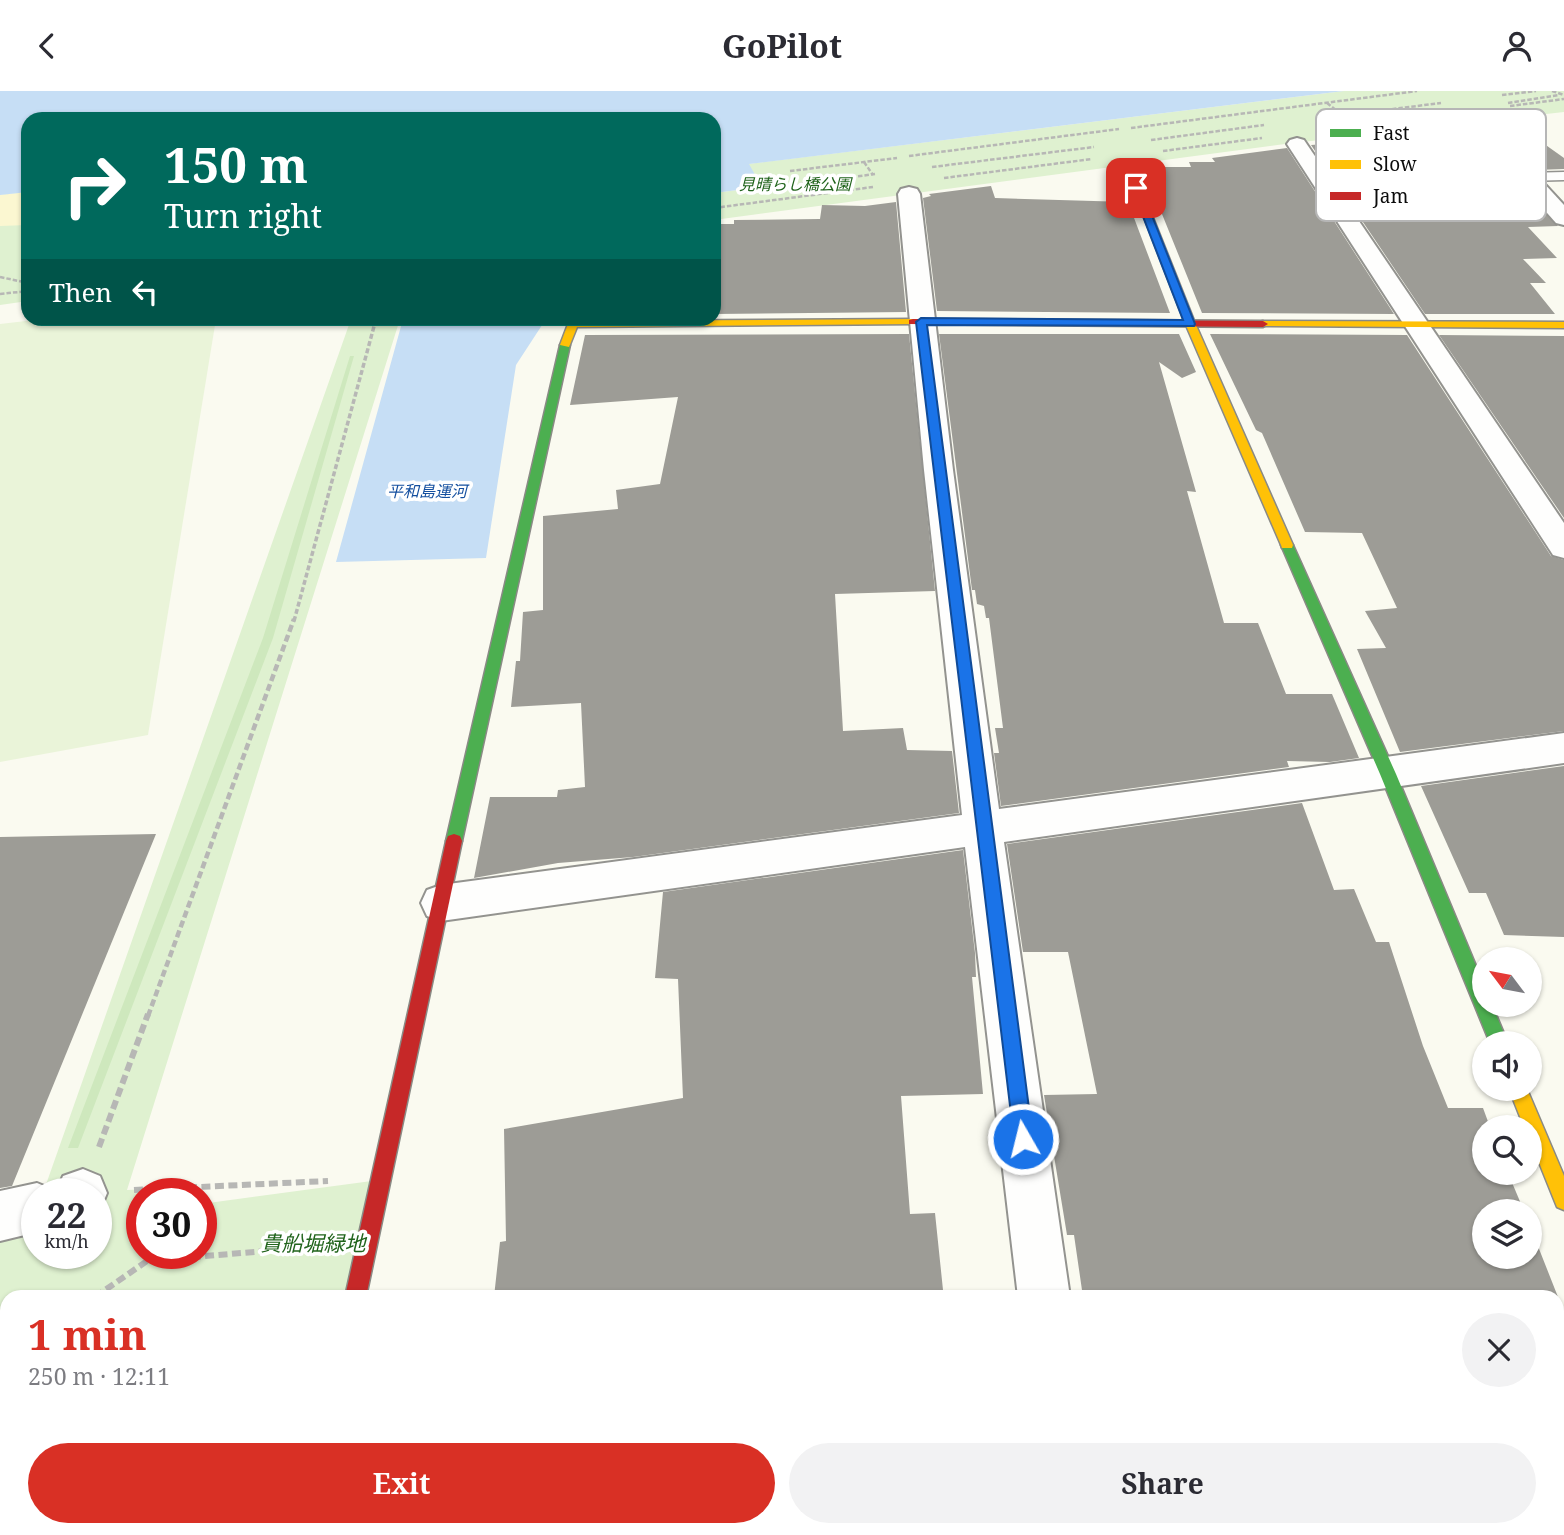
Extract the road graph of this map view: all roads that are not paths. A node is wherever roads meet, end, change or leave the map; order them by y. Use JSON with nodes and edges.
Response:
{"nodes":[{"id":1,"x":1297,"y":144,"type":"dead end"},
{"id":2,"x":1128,"y":165,"type":"dead end"},
{"id":3,"x":1316,"y":173,"type":"edge"},
{"id":4,"x":1546,"y":176,"type":"edge"},
{"id":5,"x":1564,"y":176,"type":"edge"},
{"id":6,"x":909,"y":194,"type":"dead end"},
{"id":7,"x":1546,"y":199,"type":"edge"},
{"id":8,"x":1564,"y":218,"type":"edge"},
{"id":9,"x":1347,"y":221,"type":"edge"},
{"id":10,"x":721,"y":321,"type":"edge"},
{"id":11,"x":921,"y":322,"type":"junction"},
{"id":12,"x":1190,"y":324,"type":"junction"},
{"id":13,"x":1415,"y":324,"type":"junction"},
{"id":14,"x":1564,"y":325,"type":"edge"},
{"id":15,"x":571,"y":326,"type":"edge"},
{"id":16,"x":1564,"y":547,"type":"edge"},
{"id":17,"x":1564,"y":748,"type":"edge"},
{"id":18,"x":1388,"y":773,"type":"junction"},
{"id":19,"x":982,"y":826,"type":"junction"},
{"id":20,"x":441,"y":903,"type":"junction"},
{"id":21,"x":1494,"y":1031,"type":"edge"},
{"id":22,"x":1523,"y":1101,"type":"edge"},
{"id":23,"x":1564,"y":1200,"type":"edge"},
{"id":24,"x":21,"y":1211,"type":"edge"},
{"id":25,"x":0,"y":1216,"type":"edge"},
{"id":26,"x":357,"y":1290,"type":"edge"},
{"id":27,"x":1043,"y":1290,"type":"edge"}],
"edges":[{"from":1,"to":3,"type":"street"},
{"from":2,"to":12,"type":"street"},
{"from":4,"to":5,"type":"lane"},
{"from":6,"to":11,"type":"street"},
{"from":7,"to":8,"type":"street"},
{"from":9,"to":13,"type":"street"},
{"from":10,"to":11,"type":"street"},
{"from":11,"to":12,"type":"street"},
{"from":11,"to":19,"type":"street"},
{"from":12,"to":13,"type":"street"},
{"from":12,"to":18,"type":"street"},
{"from":13,"to":14,"type":"street"},
{"from":13,"to":16,"type":"street"},
{"from":15,"to":20,"type":"street"},
{"from":17,"to":18,"type":"street"},
{"from":18,"to":19,"type":"street"},
{"from":18,"to":21,"type":"street"},
{"from":19,"to":20,"type":"street"},
{"from":19,"to":27,"type":"street"},
{"from":20,"to":26,"type":"street"},
{"from":22,"to":23,"type":"street"},
{"from":24,"to":25,"type":"street"}]}
